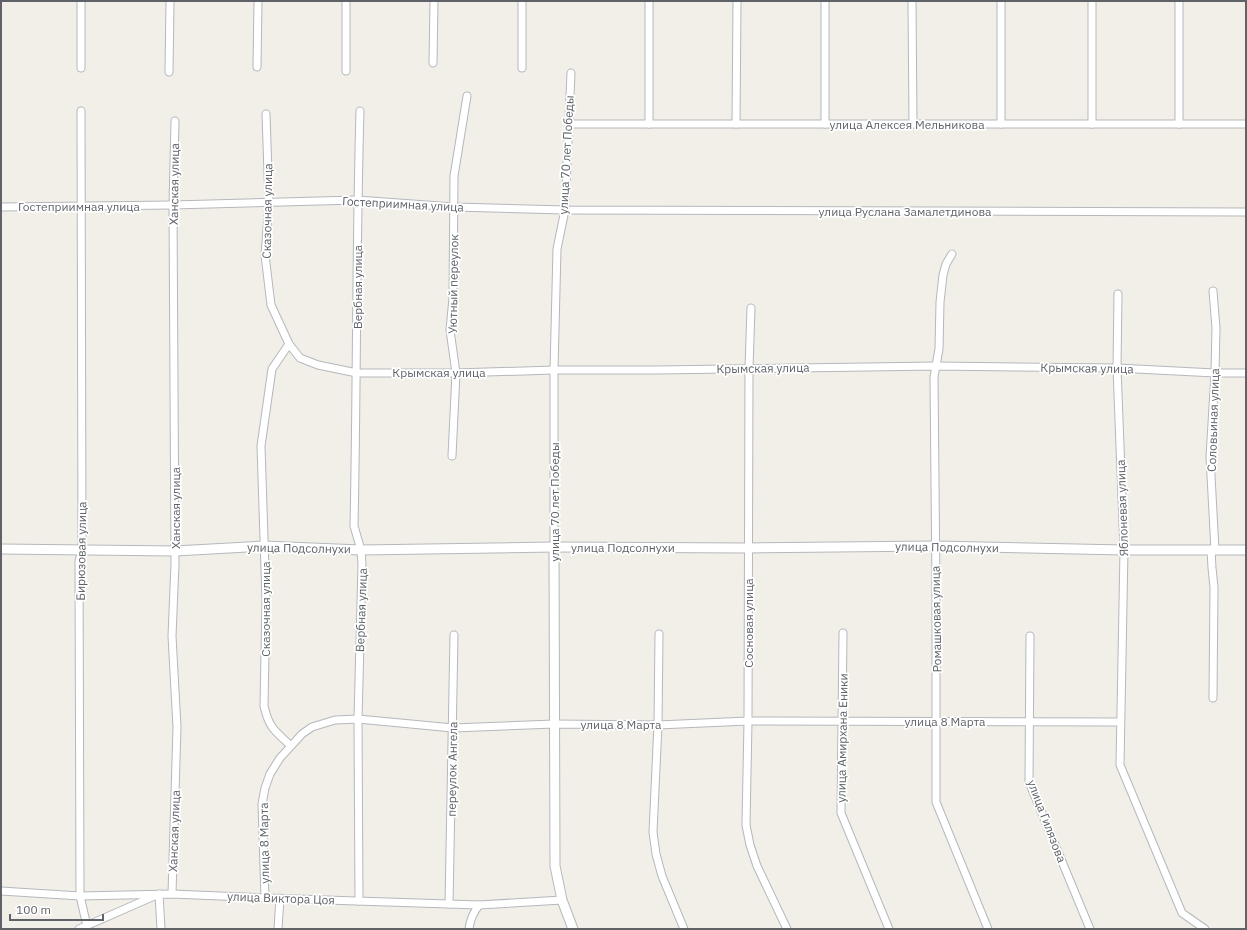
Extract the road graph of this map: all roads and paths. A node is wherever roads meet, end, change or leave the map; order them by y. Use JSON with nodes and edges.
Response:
{"nodes":[{"id":1,"x":81,"y":1,"type":"edge"},
{"id":2,"x":170,"y":1,"type":"edge"},
{"id":3,"x":258,"y":1,"type":"edge"},
{"id":4,"x":346,"y":1,"type":"edge"},
{"id":5,"x":434,"y":1,"type":"edge"},
{"id":6,"x":522,"y":1,"type":"edge"},
{"id":7,"x":649,"y":1,"type":"edge"},
{"id":8,"x":737,"y":1,"type":"edge"},
{"id":9,"x":825,"y":1,"type":"edge"},
{"id":10,"x":912,"y":1,"type":"edge"},
{"id":11,"x":1002,"y":1,"type":"edge"},
{"id":12,"x":1092,"y":1,"type":"edge"},
{"id":13,"x":1179,"y":1,"type":"edge"},
{"id":14,"x":433,"y":63,"type":"dead end"},
{"id":15,"x":257,"y":67,"type":"dead end"},
{"id":16,"x":81,"y":68,"type":"dead end"},
{"id":17,"x":522,"y":68,"type":"dead end"},
{"id":18,"x":346,"y":71,"type":"dead end"},
{"id":19,"x":169,"y":72,"type":"dead end"},
{"id":20,"x":571,"y":73,"type":"dead end"},
{"id":21,"x":467,"y":96,"type":"dead end"},
{"id":22,"x":81,"y":110,"type":"dead end"},
{"id":23,"x":360,"y":110,"type":"dead end"},
{"id":24,"x":266,"y":114,"type":"dead end"},
{"id":25,"x":175,"y":121,"type":"dead end"},
{"id":26,"x":569,"y":124,"type":"junction"},
{"id":27,"x":648,"y":124,"type":"junction"},
{"id":28,"x":736,"y":124,"type":"junction"},
{"id":29,"x":825,"y":124,"type":"junction"},
{"id":30,"x":913,"y":124,"type":"junction"},
{"id":31,"x":1001,"y":124,"type":"junction"},
{"id":32,"x":1092,"y":124,"type":"junction"},
{"id":33,"x":1179,"y":124,"type":"junction"},
{"id":34,"x":1246,"y":124,"type":"edge"},
{"id":35,"x":357,"y":200,"type":"junction"},
{"id":36,"x":269,"y":202,"type":"junction"},
{"id":37,"x":173,"y":205,"type":"junction"},
{"id":38,"x":1,"y":207,"type":"edge"},
{"id":39,"x":81,"y":207,"type":"junction"},
{"id":40,"x":454,"y":207,"type":"junction"},
{"id":41,"x":565,"y":210,"type":"junction"},
{"id":42,"x":1246,"y":212,"type":"edge"},
{"id":43,"x":952,"y":254,"type":"dead end"},
{"id":44,"x":1213,"y":291,"type":"dead end"},
{"id":45,"x":1118,"y":294,"type":"dead end"},
{"id":46,"x":751,"y":308,"type":"dead end"},
{"id":47,"x":289,"y":344,"type":"junction"},
{"id":48,"x":936,"y":366,"type":"junction"},
{"id":49,"x":748,"y":368,"type":"junction"},
{"id":50,"x":1117,"y":368,"type":"junction"},
{"id":51,"x":554,"y":370,"type":"junction"},
{"id":52,"x":357,"y":372,"type":"junction"},
{"id":53,"x":456,"y":373,"type":"junction"},
{"id":54,"x":1215,"y":373,"type":"junction"},
{"id":55,"x":1246,"y":373,"type":"edge"},
{"id":56,"x":452,"y":456,"type":"dead end"},
{"id":57,"x":263,"y":546,"type":"junction"},
{"id":58,"x":935,"y":546,"type":"junction"},
{"id":59,"x":554,"y":547,"type":"junction"},
{"id":60,"x":748,"y":548,"type":"junction"},
{"id":61,"x":1,"y":549,"type":"edge"},
{"id":62,"x":82,"y":550,"type":"junction"},
{"id":63,"x":362,"y":550,"type":"junction"},
{"id":64,"x":1124,"y":550,"type":"junction"},
{"id":65,"x":1213,"y":550,"type":"junction"},
{"id":66,"x":1246,"y":550,"type":"edge"},
{"id":67,"x":175,"y":551,"type":"junction"},
{"id":68,"x":843,"y":633,"type":"dead end"},
{"id":69,"x":659,"y":634,"type":"dead end"},
{"id":70,"x":454,"y":635,"type":"dead end"},
{"id":71,"x":1030,"y":636,"type":"dead end"},
{"id":72,"x":1213,"y":698,"type":"dead end"},
{"id":73,"x":358,"y":719,"type":"junction"},
{"id":74,"x":843,"y":721,"type":"junction"},
{"id":75,"x":936,"y":721,"type":"junction"},
{"id":76,"x":748,"y":722,"type":"junction"},
{"id":77,"x":1029,"y":722,"type":"junction"},
{"id":78,"x":1120,"y":722,"type":"junction"},
{"id":79,"x":554,"y":724,"type":"junction"},
{"id":80,"x":658,"y":725,"type":"junction"},
{"id":81,"x":453,"y":728,"type":"junction"},
{"id":82,"x":290,"y":745,"type":"junction"},
{"id":83,"x":1,"y":891,"type":"edge"},
{"id":84,"x":158,"y":894,"type":"junction"},
{"id":85,"x":172,"y":894,"type":"junction"},
{"id":86,"x":80,"y":896,"type":"junction"},
{"id":87,"x":265,"y":898,"type":"junction"},
{"id":88,"x":280,"y":898,"type":"junction"},
{"id":89,"x":562,"y":900,"type":"junction"},
{"id":90,"x":359,"y":901,"type":"junction"},
{"id":91,"x":449,"y":904,"type":"junction"},
{"id":92,"x":480,"y":905,"type":"junction"},
{"id":93,"x":86,"y":927,"type":"edge"},
{"id":94,"x":79,"y":929,"type":"edge"},
{"id":95,"x":161,"y":929,"type":"edge"},
{"id":96,"x":278,"y":929,"type":"edge"},
{"id":97,"x":469,"y":929,"type":"edge"},
{"id":98,"x":573,"y":929,"type":"edge"},
{"id":99,"x":684,"y":929,"type":"edge"},
{"id":100,"x":786,"y":929,"type":"edge"},
{"id":101,"x":889,"y":929,"type":"edge"},
{"id":102,"x":988,"y":929,"type":"edge"},
{"id":103,"x":1090,"y":929,"type":"edge"},
{"id":104,"x":1205,"y":929,"type":"edge"}],
"edges":[{"from":1,"to":16,"type":"street"},
{"from":2,"to":19,"type":"street"},
{"from":3,"to":15,"type":"street"},
{"from":4,"to":18,"type":"street"},
{"from":5,"to":14,"type":"street"},
{"from":6,"to":17,"type":"street"},
{"from":7,"to":27,"type":"street"},
{"from":8,"to":28,"type":"street"},
{"from":9,"to":29,"type":"street"},
{"from":10,"to":30,"type":"street"},
{"from":11,"to":31,"type":"street"},
{"from":12,"to":32,"type":"street"},
{"from":13,"to":33,"type":"street"},
{"from":20,"to":26,"type":"street","name":"улица 70 лет Победы"},
{"from":21,"to":40,"type":"street","name":"Уютный переулок"},
{"from":22,"to":39,"type":"street","name":"Бирюзовая улица"},
{"from":23,"to":35,"type":"street","name":"Вербная улица"},
{"from":24,"to":36,"type":"street","name":"Сказочная улица"},
{"from":25,"to":37,"type":"street","name":"Ханская улица"},
{"from":26,"to":27,"type":"street","name":"улица Алексея Мельникова"},
{"from":26,"to":41,"type":"street","name":"улица 70 лет Победы"},
{"from":27,"to":28,"type":"street","name":"улица Алексея Мельникова"},
{"from":28,"to":29,"type":"street","name":"улица Алексея Мельникова"},
{"from":29,"to":30,"type":"street","name":"улица Алексея Мельникова"},
{"from":30,"to":31,"type":"street","name":"улица Алексея Мельникова"},
{"from":31,"to":32,"type":"street","name":"улица Алексея Мельникова"},
{"from":32,"to":33,"type":"street","name":"улица Алексея Мельникова"},
{"from":33,"to":34,"type":"street","name":"улица Алексея Мельникова"},
{"from":35,"to":36,"type":"street","name":"Гостеприимная улица"},
{"from":35,"to":40,"type":"street","name":"Гостеприимная улица"},
{"from":35,"to":52,"type":"street","name":"Вербная улица"},
{"from":36,"to":37,"type":"street","name":"Гостеприимная улица"},
{"from":36,"to":47,"type":"street","name":"Сказочная улица"},
{"from":37,"to":39,"type":"street","name":"Гостеприимная улица"},
{"from":37,"to":67,"type":"street","name":"Ханская улица"},
{"from":38,"to":39,"type":"street","name":"Гостеприимная улица"},
{"from":39,"to":62,"type":"street","name":"Бирюзовая улица"},
{"from":40,"to":41,"type":"street","name":"Гостеприимная улица"},
{"from":40,"to":53,"type":"street","name":"Уютный переулок"},
{"from":41,"to":42,"type":"street","name":"улица Руслана Замалетдинова"},
{"from":41,"to":51,"type":"street","name":"улица 70 лет Победы"},
{"from":43,"to":48,"type":"street","name":"Ромашковая улица"},
{"from":44,"to":54,"type":"street","name":"Соловьиная улица"},
{"from":45,"to":50,"type":"street","name":"Яблоневая улица"},
{"from":46,"to":49,"type":"street","name":"Сосновая улица"},
{"from":47,"to":52,"type":"street","name":"Крымская улица"},
{"from":47,"to":57,"type":"street","name":"Сказочная улица"},
{"from":48,"to":49,"type":"street","name":"Крымская улица"},
{"from":48,"to":50,"type":"street","name":"Крымская улица"},
{"from":48,"to":58,"type":"street","name":"Ромашковая улица"},
{"from":49,"to":51,"type":"street","name":"Крымская улица"},
{"from":49,"to":60,"type":"street","name":"Сосновая улица"},
{"from":50,"to":54,"type":"street","name":"Крымская улица"},
{"from":50,"to":64,"type":"street","name":"Яблоневая улица"},
{"from":51,"to":53,"type":"street","name":"Крымская улица"},
{"from":51,"to":59,"type":"street","name":"улица 70 лет Победы"},
{"from":52,"to":53,"type":"street","name":"Крымская улица"},
{"from":52,"to":63,"type":"street","name":"Вербная улица"},
{"from":53,"to":56,"type":"street","name":"Уютный переулок"},
{"from":54,"to":55,"type":"street","name":"Крымская улица"},
{"from":54,"to":65,"type":"street","name":"Соловьиная улица"},
{"from":57,"to":63,"type":"street","name":"улица Подсолнухи"},
{"from":57,"to":67,"type":"street","name":"улица Подсолнухи"},
{"from":57,"to":82,"type":"street","name":"Сказочная улица"},
{"from":58,"to":60,"type":"street","name":"улица Подсолнухи"},
{"from":58,"to":64,"type":"street","name":"улица Подсолнухи"},
{"from":58,"to":75,"type":"street","name":"Ромашковая улица"},
{"from":59,"to":60,"type":"street","name":"улица Подсолнухи"},
{"from":59,"to":63,"type":"street","name":"улица Подсолнухи"},
{"from":59,"to":79,"type":"street","name":"улица 70 лет Победы"},
{"from":60,"to":76,"type":"street","name":"Сосновая улица"},
{"from":61,"to":62,"type":"street","name":"улица Подсолнухи"},
{"from":62,"to":67,"type":"street","name":"улица Подсолнухи"},
{"from":62,"to":86,"type":"street","name":"Бирюзовая улица"},
{"from":63,"to":73,"type":"street","name":"Вербная улица"},
{"from":64,"to":65,"type":"street","name":"улица Подсолнухи"},
{"from":64,"to":78,"type":"street","name":"Яблоневая улица"},
{"from":65,"to":66,"type":"street","name":"улица Подсолнухи"},
{"from":65,"to":72,"type":"street","name":"Соловьиная улица"},
{"from":67,"to":85,"type":"street","name":"Ханская улица"},
{"from":68,"to":74,"type":"street","name":"улица Амирхана Еники"},
{"from":69,"to":80,"type":"street"},
{"from":70,"to":81,"type":"street","name":"переулок Ангела"},
{"from":71,"to":77,"type":"street","name":"улица Гилязова"},
{"from":73,"to":81,"type":"street","name":"улица 8 Марта"},
{"from":73,"to":82,"type":"street","name":"улица 8 Марта"},
{"from":73,"to":90,"type":"street","name":"Вербная улица"},
{"from":74,"to":75,"type":"street","name":"улица 8 Марта"},
{"from":74,"to":76,"type":"street","name":"улица 8 Марта"},
{"from":74,"to":101,"type":"street","name":"улица Амирхана Еники"},
{"from":75,"to":77,"type":"street","name":"улица 8 Марта"},
{"from":75,"to":102,"type":"street","name":"Ромашковая улица"},
{"from":76,"to":80,"type":"street","name":"улица 8 Марта"},
{"from":76,"to":100,"type":"street","name":"Сосновая улица"},
{"from":77,"to":78,"type":"street","name":"улица 8 Марта"},
{"from":77,"to":103,"type":"street","name":"улица Гилязова"},
{"from":78,"to":104,"type":"street","name":"Яблоневая улица"},
{"from":79,"to":80,"type":"street","name":"улица 8 Марта"},
{"from":79,"to":81,"type":"street","name":"улица 8 Марта"},
{"from":79,"to":89,"type":"street","name":"улица 70 лет Победы"},
{"from":80,"to":99,"type":"street"},
{"from":81,"to":91,"type":"street","name":"переулок Ангела"},
{"from":82,"to":87,"type":"street","name":"улица 8 Марта"},
{"from":83,"to":86,"type":"street","name":"улица Виктора Цоя"},
{"from":84,"to":85,"type":"street","name":"улица Виктора Цоя"},
{"from":84,"to":86,"type":"street","name":"улица Виктора Цоя"},
{"from":84,"to":93,"type":"street"},
{"from":84,"to":95,"type":"street"},
{"from":85,"to":87,"type":"street","name":"улица Виктора Цоя"},
{"from":86,"to":93,"type":"street","name":"Бирюзовая улица"},
{"from":87,"to":88,"type":"street","name":"улица Виктора Цоя"},
{"from":88,"to":90,"type":"street","name":"улица Виктора Цоя"},
{"from":88,"to":96,"type":"street"},
{"from":89,"to":92,"type":"street","name":"улица Виктора Цоя"},
{"from":89,"to":98,"type":"street","name":"улица 70 лет Победы"},
{"from":90,"to":91,"type":"street","name":"улица Виктора Цоя"},
{"from":91,"to":92,"type":"street","name":"улица Виктора Цоя"},
{"from":92,"to":97,"type":"street"},
{"from":93,"to":94,"type":"street"}]}
